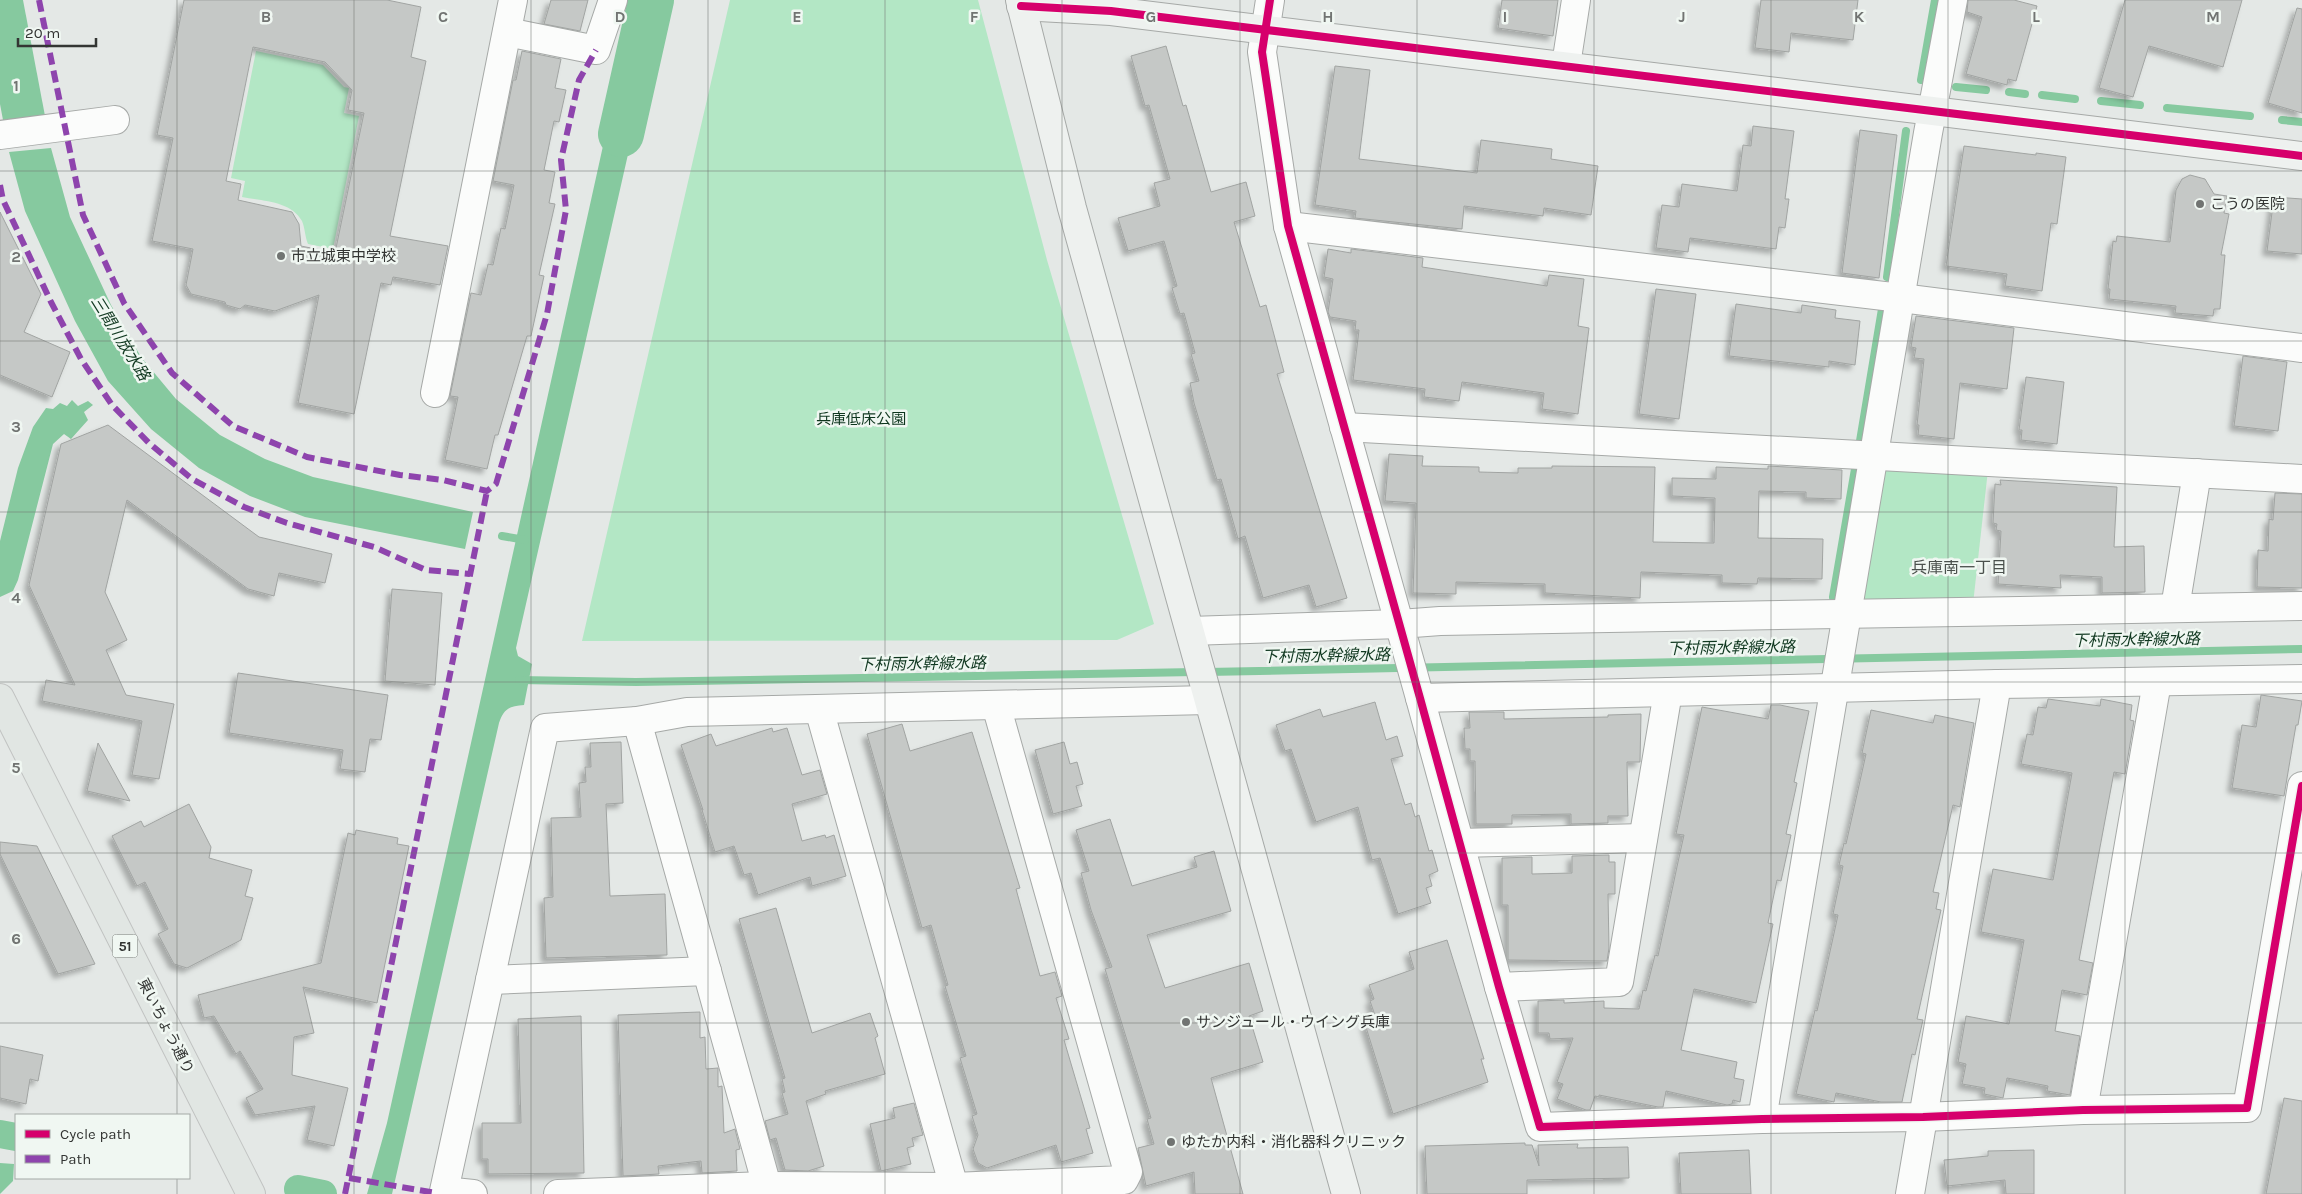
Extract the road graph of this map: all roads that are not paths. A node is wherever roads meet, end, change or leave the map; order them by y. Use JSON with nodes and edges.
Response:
{"nodes":[{"id":1,"x":513,"y":0,"type":"edge"},
{"id":2,"x":613,"y":0,"type":"edge"},
{"id":3,"x":1270,"y":0,"type":"edge"},
{"id":4,"x":1576,"y":0,"type":"edge"},
{"id":5,"x":1953,"y":0,"type":"edge"},
{"id":6,"x":1020,"y":3,"type":"edge"},
{"id":7,"x":1266,"y":29,"type":"junction"},
{"id":8,"x":507,"y":32,"type":"junction"},
{"id":9,"x":1566,"y":65,"type":"junction"},
{"id":10,"x":1932,"y":111,"type":"junction"},
{"id":11,"x":115,"y":120,"type":"dead end"},
{"id":12,"x":0,"y":135,"type":"edge"},
{"id":13,"x":2302,"y":156,"type":"edge"},
{"id":14,"x":1288,"y":226,"type":"junction"},
{"id":15,"x":1901,"y":298,"type":"junction"},
{"id":16,"x":2302,"y":348,"type":"edge"},
{"id":17,"x":435,"y":393,"type":"dead end"},
{"id":18,"x":1344,"y":427,"type":"junction"},
{"id":19,"x":1874,"y":454,"type":"junction"},
{"id":20,"x":2197,"y":473,"type":"junction"},
{"id":21,"x":2302,"y":479,"type":"edge"},
{"id":22,"x":2302,"y":606,"type":"edge"},
{"id":23,"x":2175,"y":608,"type":"junction"},
{"id":24,"x":1846,"y":623,"type":"junction"},
{"id":25,"x":1402,"y":634,"type":"junction"},
{"id":26,"x":1193,"y":641,"type":"junction"},
{"id":27,"x":2302,"y":679,"type":"edge"},
{"id":28,"x":1836,"y":682,"type":"junction"},
{"id":29,"x":2157,"y":682,"type":"junction"},
{"id":30,"x":1997,"y":684,"type":"junction"},
{"id":31,"x":1668,"y":692,"type":"junction"},
{"id":32,"x":1419,"y":694,"type":"junction"},
{"id":33,"x":1207,"y":695,"type":"junction"},
{"id":34,"x":0,"y":698,"type":"edge"},
{"id":35,"x":996,"y":705,"type":"junction"},
{"id":36,"x":819,"y":709,"type":"junction"},
{"id":37,"x":637,"y":721,"type":"junction"},
{"id":38,"x":2302,"y":786,"type":"edge"},
{"id":39,"x":1644,"y":838,"type":"junction"},
{"id":40,"x":1460,"y":844,"type":"junction"},
{"id":41,"x":707,"y":971,"type":"junction"},
{"id":42,"x":490,"y":980,"type":"junction"},
{"id":43,"x":1499,"y":988,"type":"junction"},
{"id":44,"x":2083,"y":1110,"type":"junction"},
{"id":45,"x":1923,"y":1117,"type":"junction"},
{"id":46,"x":1762,"y":1119,"type":"junction"},
{"id":47,"x":766,"y":1186,"type":"junction"},
{"id":48,"x":954,"y":1190,"type":"edge"},
{"id":49,"x":251,"y":1194,"type":"edge"},
{"id":50,"x":473,"y":1194,"type":"edge"},
{"id":51,"x":558,"y":1194,"type":"edge"},
{"id":52,"x":1346,"y":1194,"type":"edge"},
{"id":53,"x":1910,"y":1194,"type":"edge"}],
"edges":[{"from":1,"to":8,"type":"street"},
{"from":2,"to":8,"type":"street"},
{"from":3,"to":7,"type":"street"},
{"from":4,"to":9,"type":"street"},
{"from":5,"to":10,"type":"street"},
{"from":6,"to":7,"type":"street"},
{"from":6,"to":26,"type":"street"},
{"from":7,"to":9,"type":"street"},
{"from":7,"to":14,"type":"street"},
{"from":8,"to":17,"type":"street"},
{"from":9,"to":10,"type":"street"},
{"from":10,"to":13,"type":"street"},
{"from":10,"to":15,"type":"street"},
{"from":11,"to":12,"type":"street"},
{"from":14,"to":15,"type":"street"},
{"from":14,"to":18,"type":"street"},
{"from":15,"to":16,"type":"street"},
{"from":15,"to":19,"type":"street"},
{"from":18,"to":19,"type":"street"},
{"from":18,"to":25,"type":"street"},
{"from":19,"to":20,"type":"street"},
{"from":19,"to":24,"type":"street"},
{"from":20,"to":21,"type":"street"},
{"from":20,"to":23,"type":"street"},
{"from":22,"to":23,"type":"street"},
{"from":23,"to":24,"type":"street"},
{"from":24,"to":25,"type":"street"},
{"from":24,"to":28,"type":"street"},
{"from":25,"to":26,"type":"street"},
{"from":25,"to":32,"type":"street"},
{"from":26,"to":33,"type":"street"},
{"from":27,"to":29,"type":"street"},
{"from":28,"to":30,"type":"street"},
{"from":28,"to":31,"type":"street"},
{"from":28,"to":46,"type":"street"},
{"from":29,"to":30,"type":"street"},
{"from":29,"to":44,"type":"street"},
{"from":30,"to":45,"type":"street"},
{"from":31,"to":32,"type":"street"},
{"from":31,"to":39,"type":"street"},
{"from":32,"to":40,"type":"street"},
{"from":33,"to":35,"type":"street"},
{"from":33,"to":52,"type":"street"},
{"from":34,"to":49,"type":"main road","name":"東いちょう通り","number":"51"},
{"from":35,"to":36,"type":"street"},
{"from":35,"to":48,"type":"street"},
{"from":36,"to":37,"type":"street"},
{"from":36,"to":48,"type":"street"},
{"from":37,"to":41,"type":"street"},
{"from":37,"to":42,"type":"street"},
{"from":38,"to":44,"type":"street"},
{"from":39,"to":40,"type":"street"},
{"from":39,"to":43,"type":"street"},
{"from":40,"to":43,"type":"street"},
{"from":41,"to":42,"type":"street"},
{"from":41,"to":47,"type":"street"},
{"from":42,"to":50,"type":"street"},
{"from":43,"to":46,"type":"street"},
{"from":44,"to":45,"type":"street"},
{"from":45,"to":46,"type":"street"},
{"from":45,"to":53,"type":"street"},
{"from":47,"to":48,"type":"street"},
{"from":47,"to":51,"type":"street"}]}
